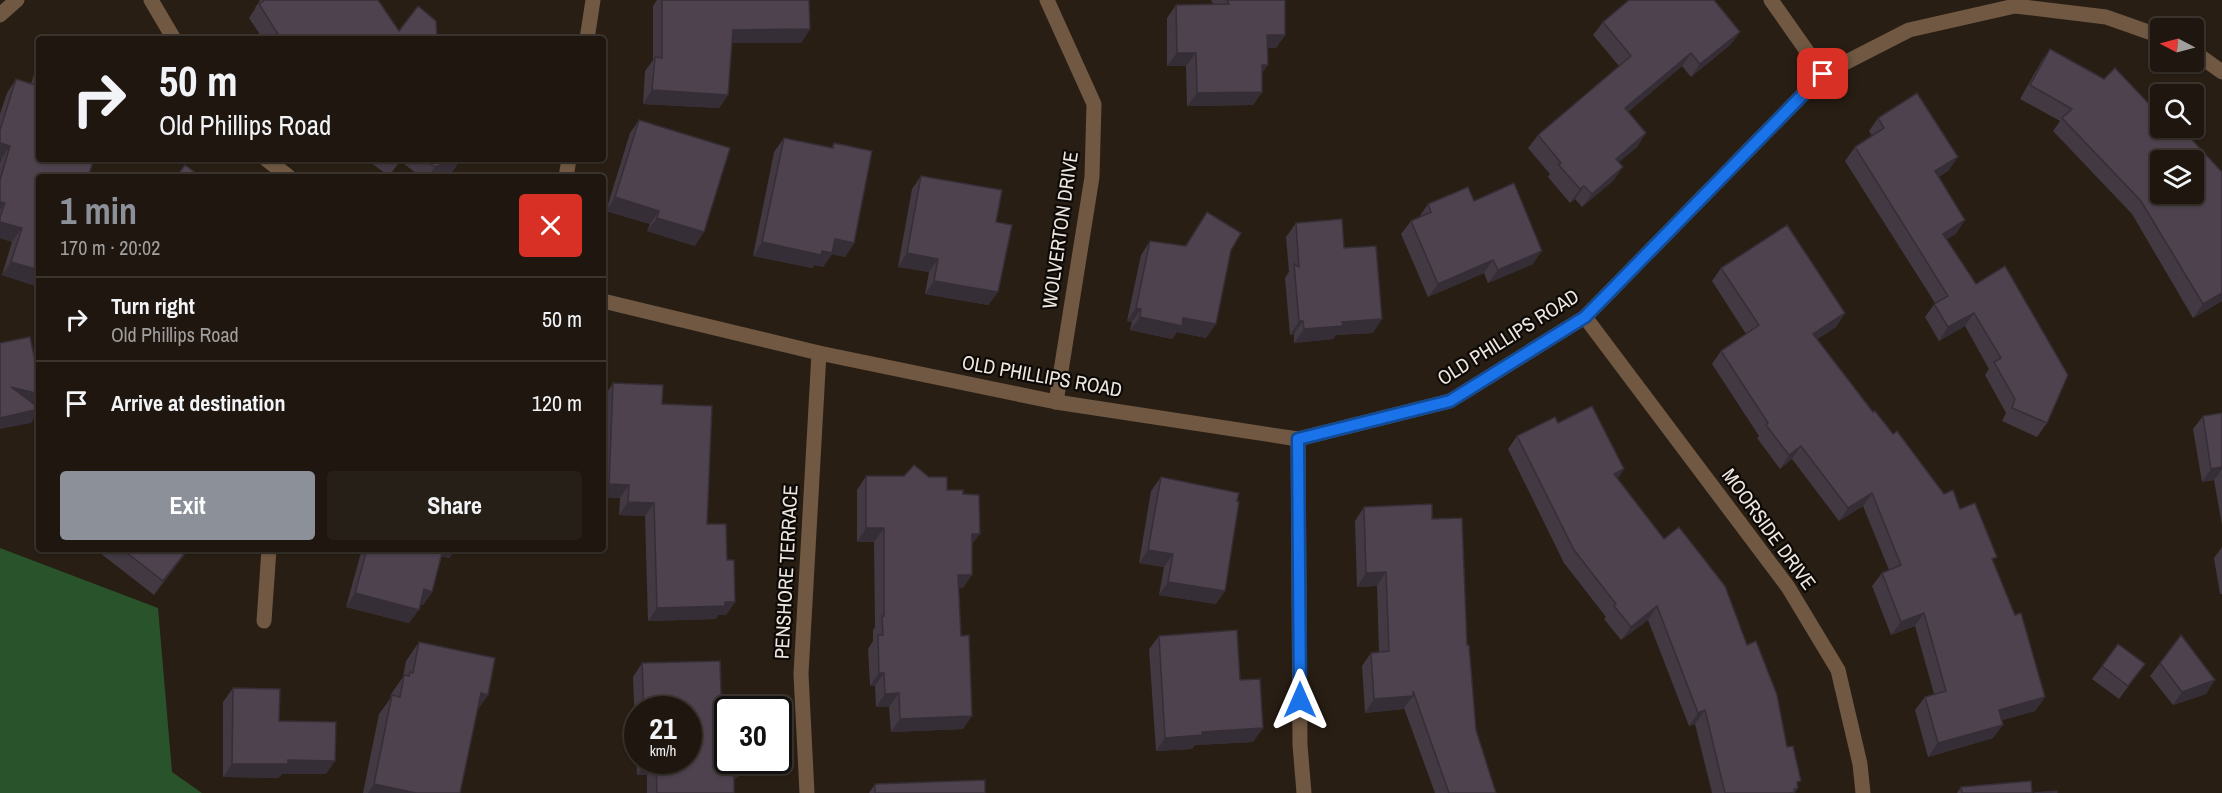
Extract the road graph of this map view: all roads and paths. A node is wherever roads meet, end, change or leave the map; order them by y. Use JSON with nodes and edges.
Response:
{"nodes":[{"id":1,"x":17,"y":0,"type":"edge"},
{"id":2,"x":151,"y":0,"type":"edge"},
{"id":3,"x":593,"y":0,"type":"edge"},
{"id":4,"x":1047,"y":0,"type":"edge"},
{"id":5,"x":1771,"y":0,"type":"edge"},
{"id":6,"x":0,"y":15,"type":"edge"},
{"id":7,"x":2150,"y":32,"type":"edge"},
{"id":8,"x":172,"y":36,"type":"edge"},
{"id":9,"x":587,"y":36,"type":"edge"},
{"id":10,"x":2204,"y":59,"type":"edge"},
{"id":11,"x":2222,"y":72,"type":"edge"},
{"id":12,"x":1823,"y":74,"type":"junction"},
{"id":13,"x":270,"y":162,"type":"edge"},
{"id":14,"x":285,"y":174,"type":"edge"},
{"id":15,"x":606,"y":302,"type":"edge"},
{"id":16,"x":1585,"y":317,"type":"junction"},
{"id":17,"x":819,"y":353,"type":"junction"},
{"id":18,"x":1056,"y":402,"type":"junction"},
{"id":19,"x":1298,"y":439,"type":"junction"},
{"id":20,"x":269,"y":552,"type":"edge"},
{"id":21,"x":264,"y":621,"type":"dead end"},
{"id":22,"x":807,"y":793,"type":"edge"},
{"id":23,"x":1304,"y":793,"type":"edge"},
{"id":24,"x":1863,"y":793,"type":"edge"}],
"edges":[{"from":1,"to":6,"type":"street"},
{"from":2,"to":8,"type":"street"},
{"from":3,"to":9,"type":"street"},
{"from":4,"to":18,"type":"street","name":"WOLVERTON DRIVE"},
{"from":5,"to":12,"type":"street"},
{"from":7,"to":12,"type":"street","name":"OLD PHILLIPS ROAD"},
{"from":10,"to":11,"type":"street"},
{"from":12,"to":16,"type":"street","name":"OLD PHILLIPS ROAD"},
{"from":13,"to":14,"type":"street"},
{"from":15,"to":17,"type":"street","name":"OLD PHILLIPS ROAD"},
{"from":16,"to":19,"type":"street","name":"OLD PHILLIPS ROAD"},
{"from":16,"to":24,"type":"street","name":"MOORSIDE DRIVE"},
{"from":17,"to":18,"type":"street","name":"OLD PHILLIPS ROAD"},
{"from":17,"to":22,"type":"street","name":"PENSHORE TERRACE"},
{"from":18,"to":19,"type":"street","name":"OLD PHILLIPS ROAD"},
{"from":19,"to":23,"type":"street"},
{"from":20,"to":21,"type":"street"}]}
